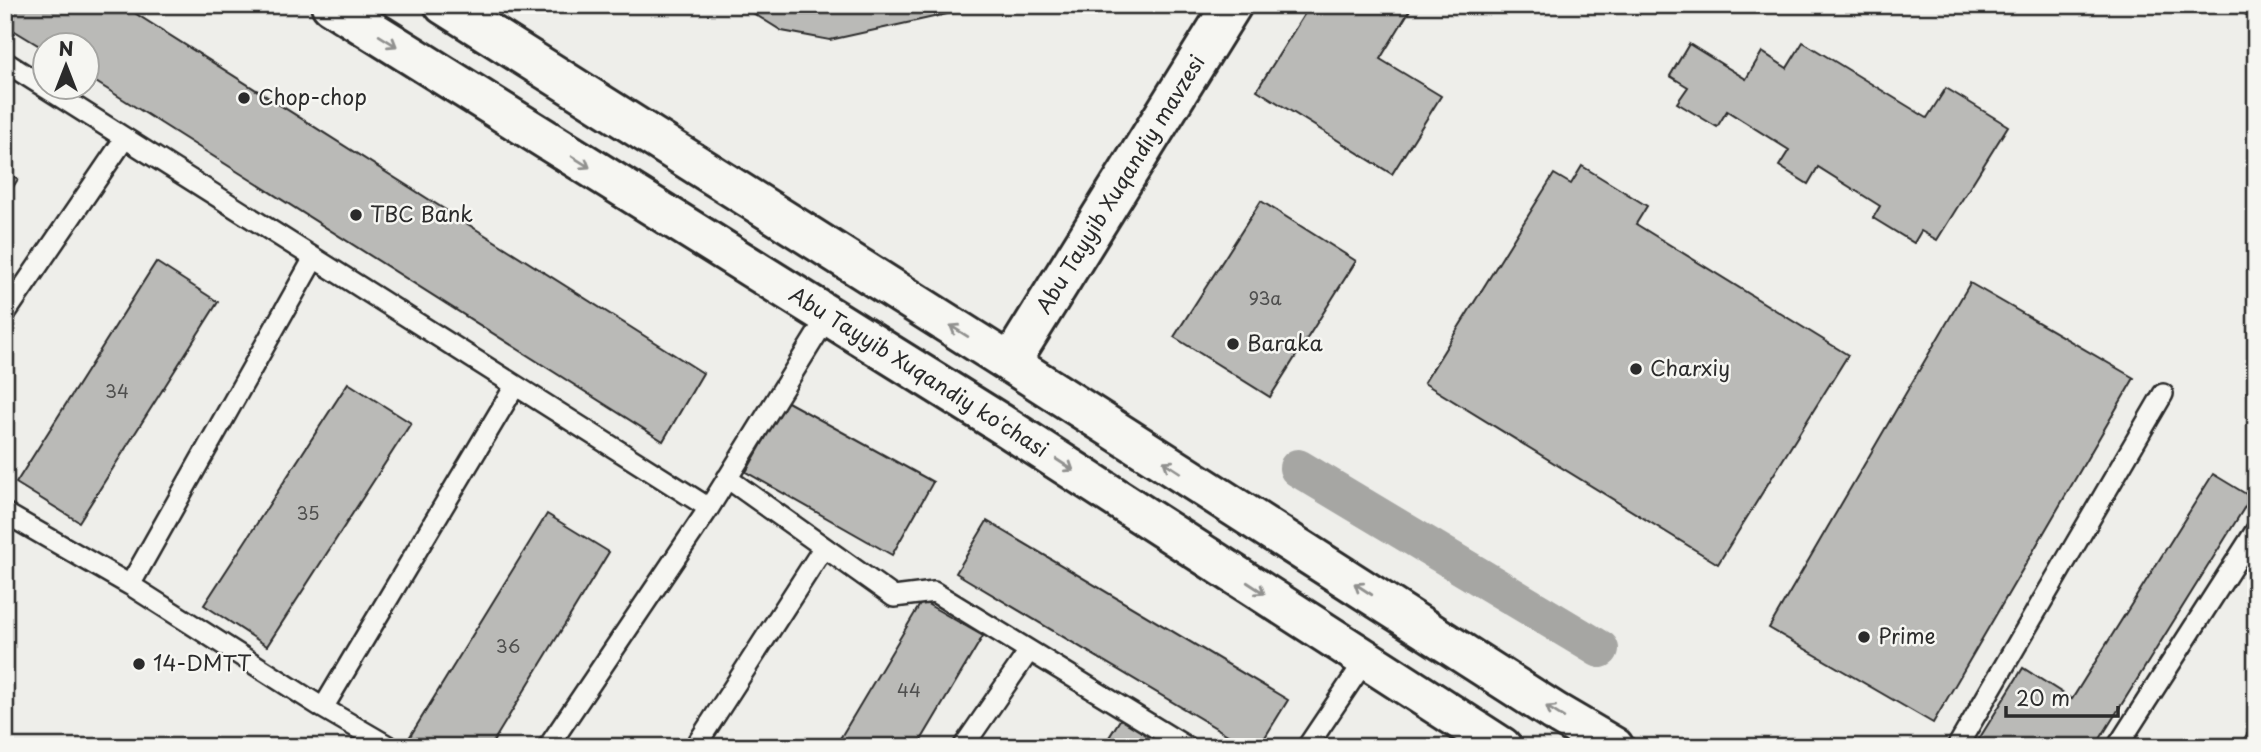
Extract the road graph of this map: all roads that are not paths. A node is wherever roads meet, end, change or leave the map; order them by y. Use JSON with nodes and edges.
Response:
{"nodes":[{"id":1,"x":331,"y":5,"type":"edge"},
{"id":2,"x":444,"y":5,"type":"edge"},
{"id":3,"x":1232,"y":5,"type":"edge"},
{"id":4,"x":2251,"y":5,"type":"edge"},
{"id":5,"x":2256,"y":8,"type":"edge"},
{"id":6,"x":5,"y":62,"type":"edge"},
{"id":7,"x":125,"y":138,"type":"junction"},
{"id":8,"x":314,"y":258,"type":"junction"},
{"id":9,"x":5,"y":314,"type":"edge"},
{"id":10,"x":828,"y":316,"type":"junction"},
{"id":11,"x":1010,"y":363,"type":"junction"},
{"id":12,"x":515,"y":386,"type":"junction"},
{"id":13,"x":2163,"y":394,"type":"dead end"},
{"id":14,"x":727,"y":478,"type":"junction"},
{"id":15,"x":709,"y":508,"type":"junction"},
{"id":16,"x":5,"y":513,"type":"edge"},
{"id":17,"x":2256,"y":530,"type":"edge"},
{"id":18,"x":824,"y":547,"type":"junction"},
{"id":19,"x":130,"y":585,"type":"junction"},
{"id":20,"x":1029,"y":651,"type":"junction"},
{"id":21,"x":1366,"y":659,"type":"junction"},
{"id":22,"x":323,"y":708,"type":"junction"},
{"id":23,"x":390,"y":747,"type":"edge"},
{"id":24,"x":548,"y":747,"type":"edge"},
{"id":25,"x":695,"y":747,"type":"edge"},
{"id":26,"x":962,"y":747,"type":"edge"},
{"id":27,"x":1187,"y":747,"type":"edge"},
{"id":28,"x":1307,"y":747,"type":"edge"},
{"id":29,"x":1502,"y":747,"type":"edge"},
{"id":30,"x":1614,"y":747,"type":"edge"},
{"id":31,"x":1957,"y":747,"type":"edge"},
{"id":32,"x":2116,"y":747,"type":"edge"}],
"edges":[{"from":1,"to":10,"type":"main road","name":"Abu Tayyib Xuqandiy ko'chasi","one_way":true},
{"from":11,"to":2,"type":"main road","one_way":true},
{"from":3,"to":11,"type":"main road","name":"Abu Tayyib Xuqandiy mavzesi"},
{"from":4,"to":5,"type":"lane"},
{"from":6,"to":7,"type":"lane"},
{"from":7,"to":8,"type":"lane"},
{"from":7,"to":9,"type":"lane"},
{"from":8,"to":12,"type":"lane"},
{"from":8,"to":19,"type":"lane"},
{"from":10,"to":14,"type":"lane"},
{"from":10,"to":21,"type":"main road","name":"Abu Tayyib Xuqandiy ko'chasi","one_way":true},
{"from":30,"to":11,"type":"main road","one_way":true},
{"from":12,"to":15,"type":"lane"},
{"from":12,"to":22,"type":"lane"},
{"from":13,"to":31,"type":"lane"},
{"from":14,"to":15,"type":"lane"},
{"from":14,"to":18,"type":"lane"},
{"from":15,"to":24,"type":"lane"},
{"from":16,"to":19,"type":"lane"},
{"from":17,"to":32,"type":"lane"},
{"from":18,"to":20,"type":"lane"},
{"from":18,"to":25,"type":"lane"},
{"from":19,"to":22,"type":"lane"},
{"from":20,"to":26,"type":"lane"},
{"from":20,"to":27,"type":"lane"},
{"from":21,"to":28,"type":"lane"},
{"from":21,"to":29,"type":"main road","name":"Abu Tayyib Xuqandiy ko'chasi"},
{"from":22,"to":23,"type":"lane"}]}
